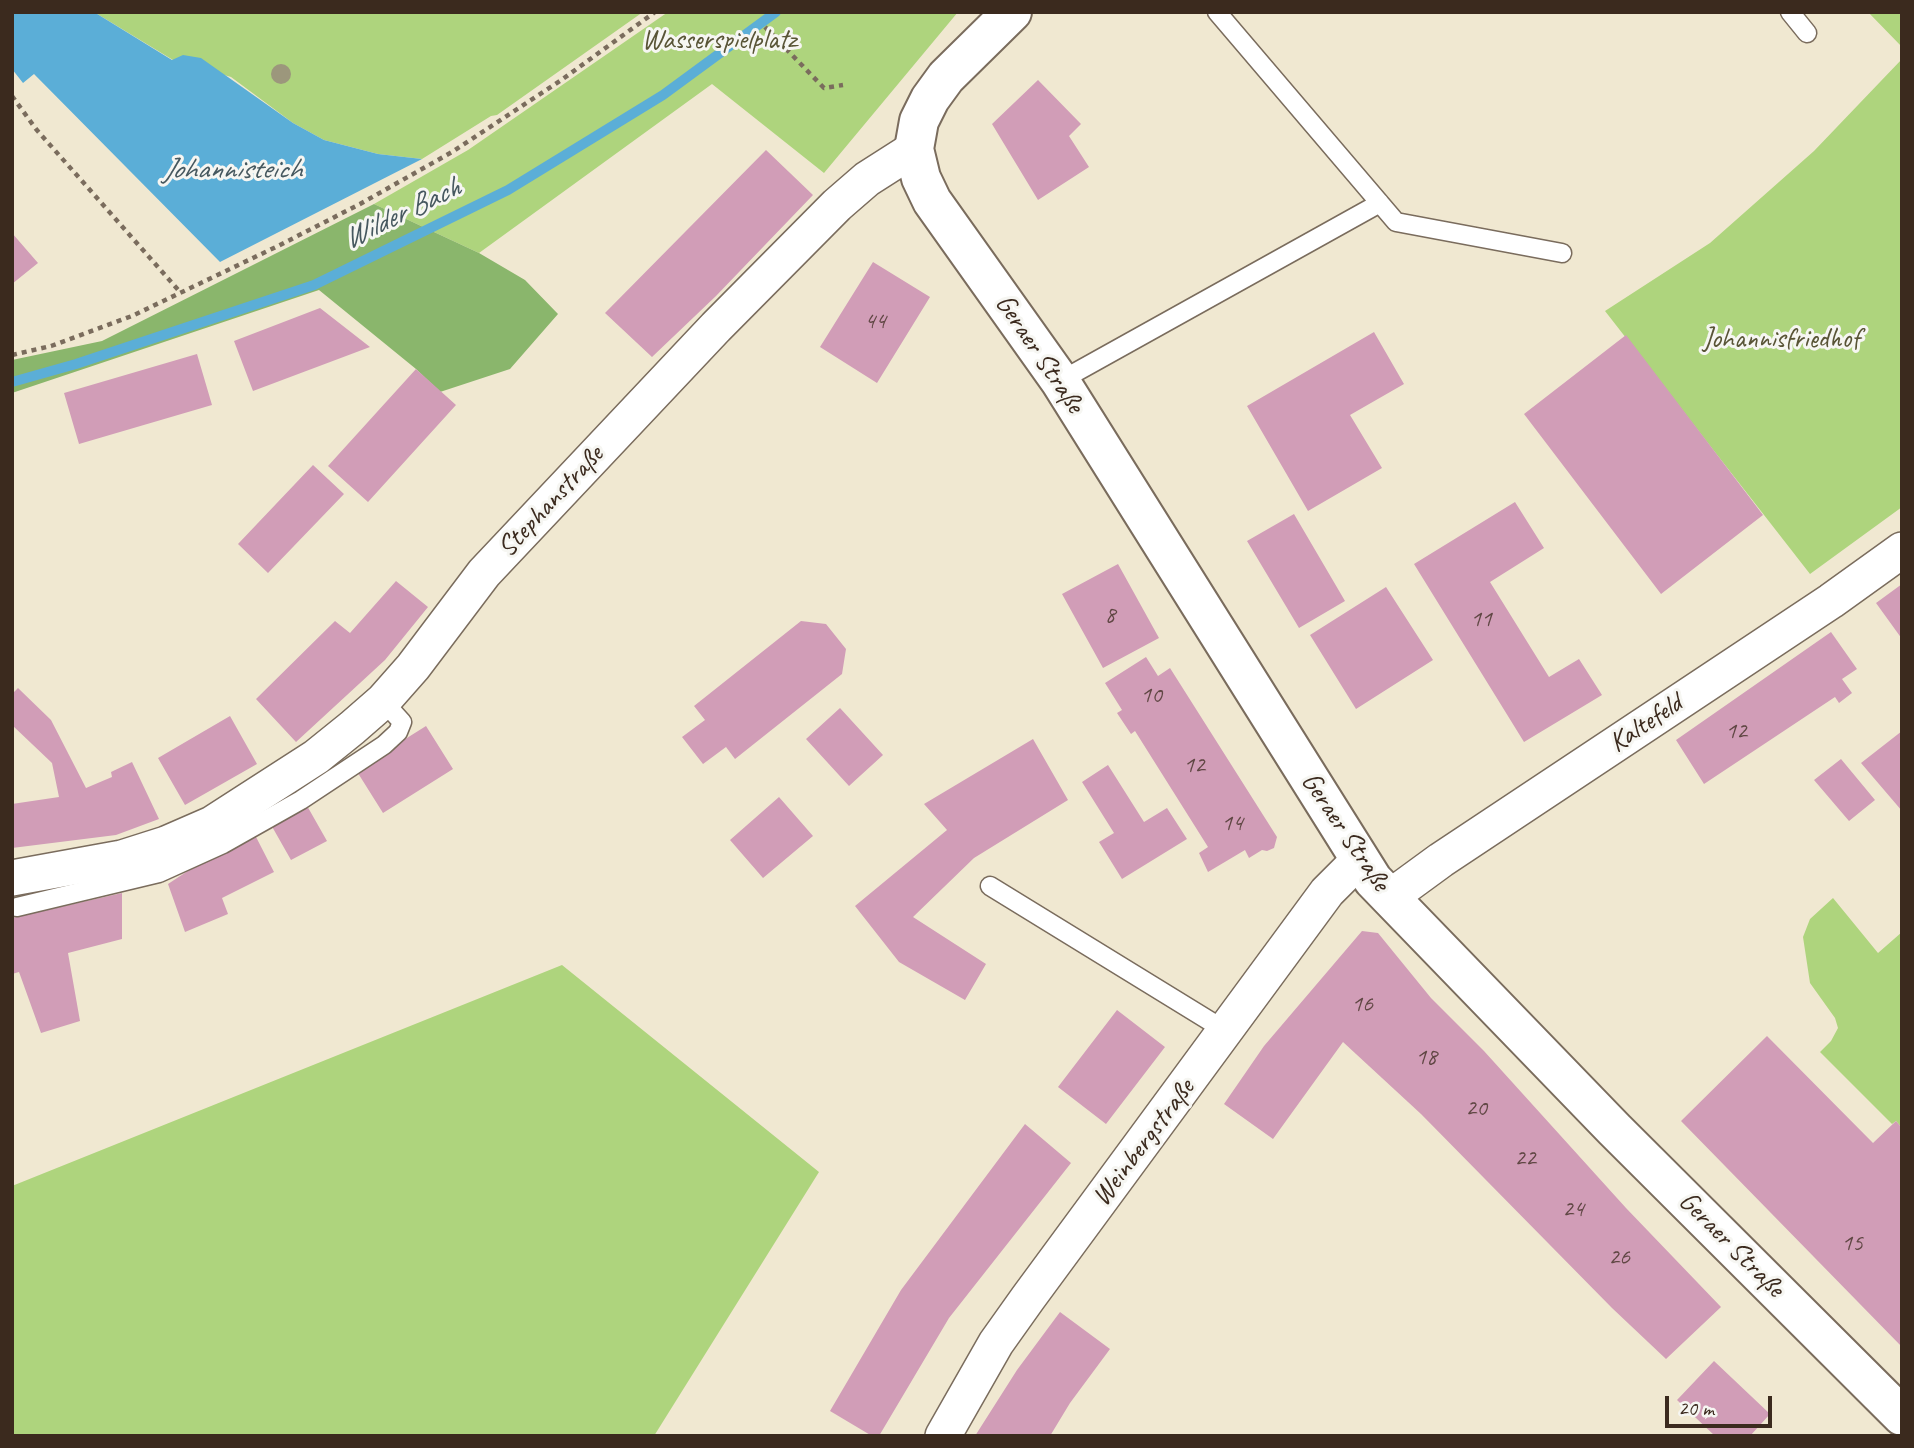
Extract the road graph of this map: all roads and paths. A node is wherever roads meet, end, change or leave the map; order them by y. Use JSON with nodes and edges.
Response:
{"nodes":[{"id":1,"x":655,"y":12,"type":"edge"},
{"id":2,"x":1012,"y":12,"type":"edge"},
{"id":3,"x":1217,"y":12,"type":"edge"},
{"id":4,"x":1790,"y":12,"type":"edge"},
{"id":5,"x":765,"y":27,"type":"dead end"},
{"id":6,"x":1807,"y":33,"type":"dead end"},
{"id":7,"x":843,"y":85,"type":"dead end"},
{"id":8,"x":12,"y":96,"type":"edge"},
{"id":9,"x":914,"y":149,"type":"junction"},
{"id":10,"x":1380,"y":203,"type":"junction"},
{"id":11,"x":1562,"y":253,"type":"dead end"},
{"id":12,"x":181,"y":292,"type":"junction"},
{"id":13,"x":12,"y":355,"type":"edge"},
{"id":14,"x":1060,"y":381,"type":"junction"},
{"id":15,"x":1902,"y":550,"type":"edge"},
{"id":16,"x":1359,"y":860,"type":"junction"},
{"id":17,"x":990,"y":886,"type":"dead end"},
{"id":18,"x":15,"y":893,"type":"edge"},
{"id":19,"x":1389,"y":898,"type":"junction"},
{"id":20,"x":1226,"y":1031,"type":"junction"},
{"id":21,"x":1902,"y":1416,"type":"edge"},
{"id":22,"x":943,"y":1436,"type":"edge"}],
"edges":[{"from":1,"to":12,"type":"path"},
{"from":2,"to":9,"type":"street"},
{"from":3,"to":10,"type":"lane"},
{"from":4,"to":6,"type":"lane"},
{"from":5,"to":7,"type":"path"},
{"from":8,"to":12,"type":"path"},
{"from":9,"to":14,"type":"street","name":"Geraer Straße"},
{"from":9,"to":18,"type":"street","name":"Stephanstraße"},
{"from":10,"to":11,"type":"lane"},
{"from":10,"to":14,"type":"lane"},
{"from":12,"to":13,"type":"path"},
{"from":14,"to":16,"type":"street","name":"Geraer Straße"},
{"from":15,"to":19,"type":"street","name":"Kaltefeld"},
{"from":16,"to":19,"type":"street","name":"Geraer Straße"},
{"from":16,"to":20,"type":"street","name":"Weinbergstraße"},
{"from":17,"to":20,"type":"lane"},
{"from":19,"to":21,"type":"street","name":"Geraer Straße"},
{"from":20,"to":22,"type":"street","name":"Weinbergstraße"}]}
